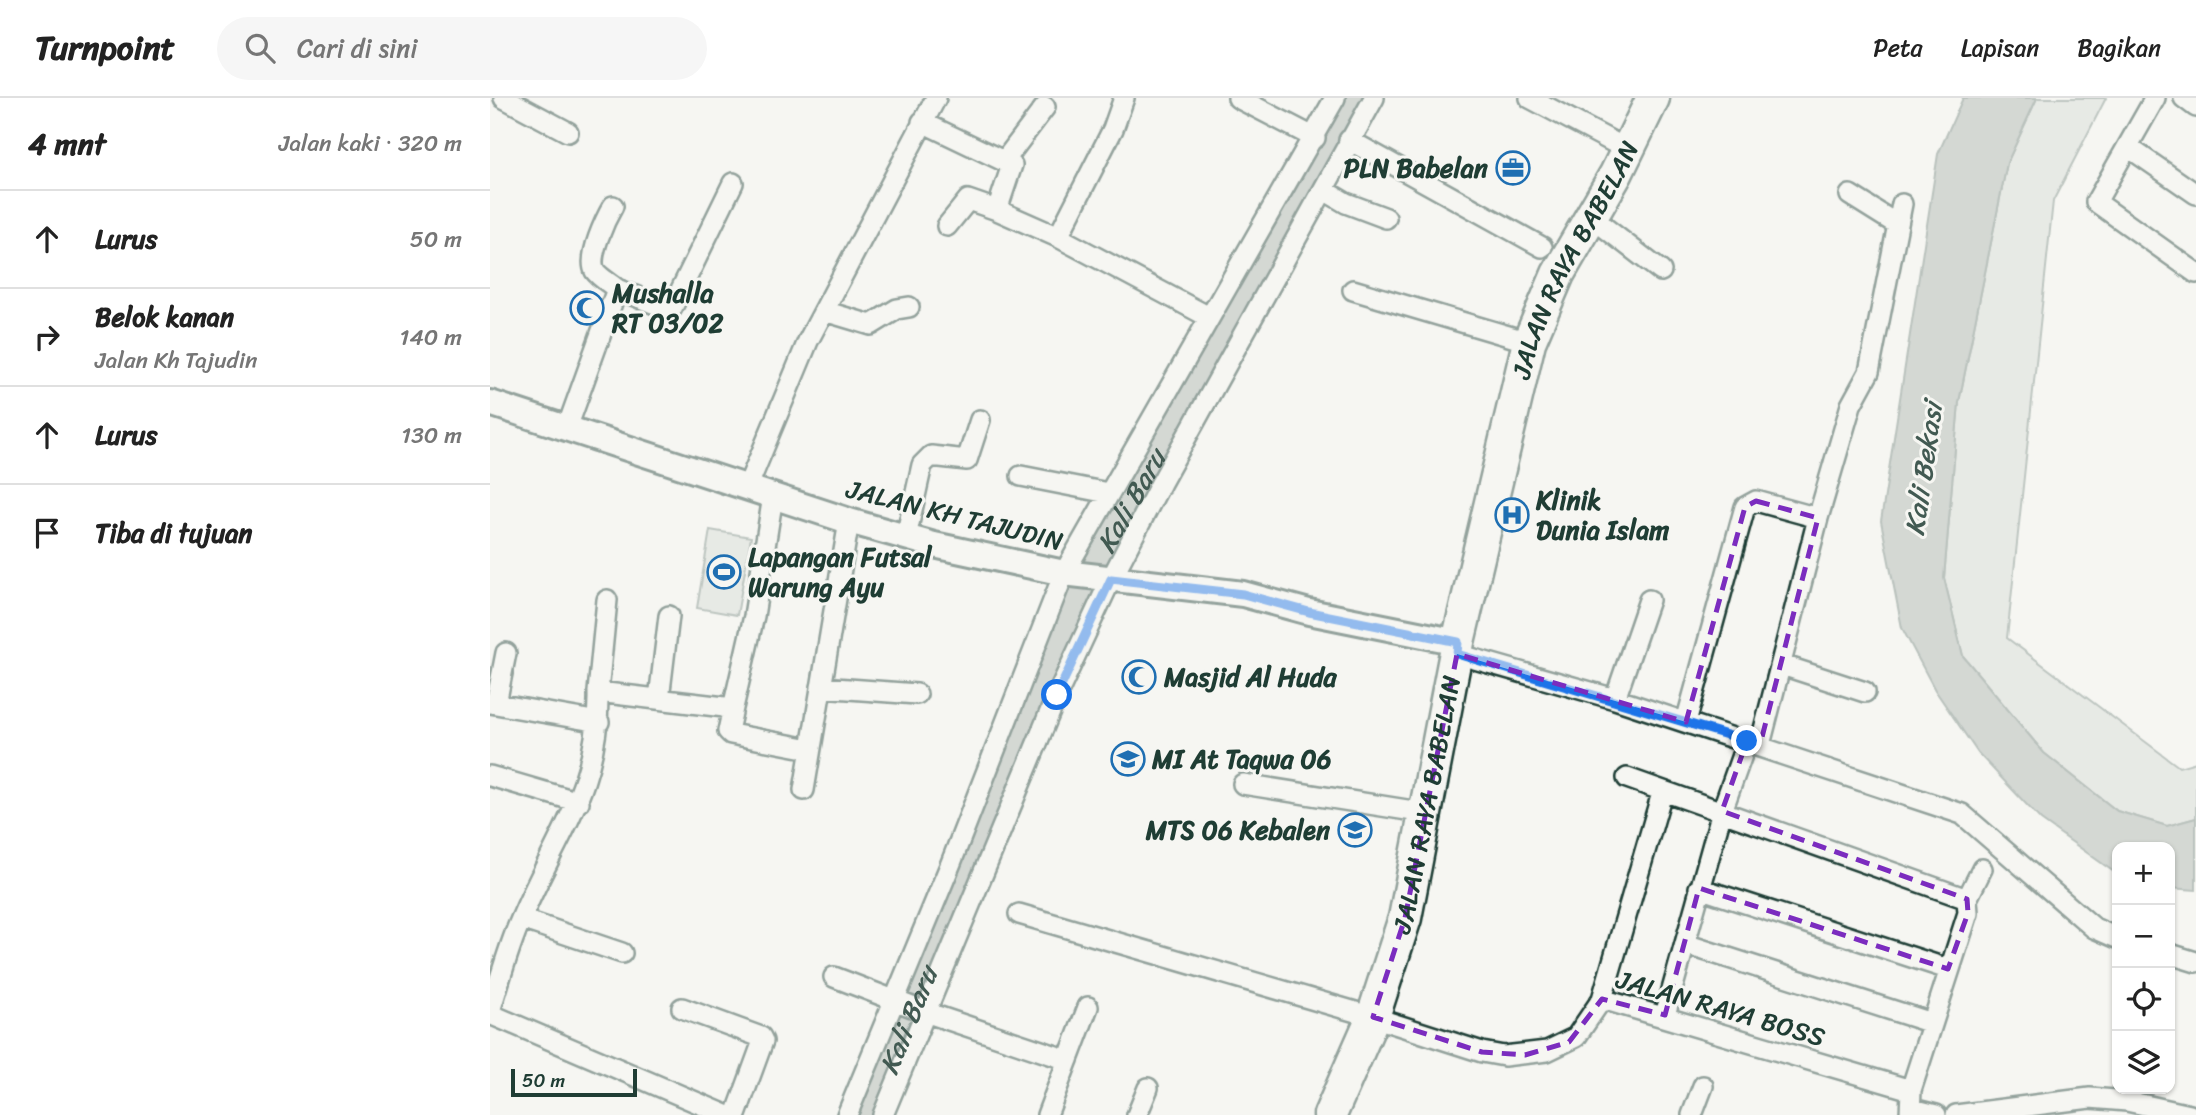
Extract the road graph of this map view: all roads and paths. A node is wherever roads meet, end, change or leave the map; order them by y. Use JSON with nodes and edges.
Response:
{"nodes":[{"id":1,"x":504,"y":98,"type":"edge"},
{"id":2,"x":936,"y":98,"type":"edge"},
{"id":3,"x":1124,"y":98,"type":"edge"},
{"id":4,"x":1238,"y":98,"type":"edge"},
{"id":5,"x":1335,"y":98,"type":"edge"},
{"id":6,"x":1374,"y":98,"type":"edge"},
{"id":7,"x":1530,"y":98,"type":"edge"},
{"id":8,"x":1653,"y":98,"type":"edge"},
{"id":9,"x":2155,"y":98,"type":"edge"},
{"id":10,"x":2184,"y":98,"type":"edge"},
{"id":11,"x":1045,"y":107,"type":"dead end"},
{"id":12,"x":2196,"y":107,"type":"edge"},
{"id":13,"x":922,"y":122,"type":"junction"},
{"id":14,"x":568,"y":132,"type":"dead end"},
{"id":15,"x":1315,"y":138,"type":"junction"},
{"id":16,"x":1349,"y":140,"type":"junction"},
{"id":17,"x":2128,"y":147,"type":"junction"},
{"id":18,"x":1628,"y":150,"type":"junction"},
{"id":19,"x":1005,"y":160,"type":"junction"},
{"id":20,"x":733,"y":183,"type":"dead end"},
{"id":21,"x":1324,"y":190,"type":"junction"},
{"id":22,"x":2196,"y":194,"type":"edge"},
{"id":23,"x":1850,"y":195,"type":"dead end"},
{"id":24,"x":1902,"y":204,"type":"dead end"},
{"id":25,"x":613,"y":206,"type":"dead end"},
{"id":26,"x":997,"y":211,"type":"junction"},
{"id":27,"x":1591,"y":217,"type":"junction"},
{"id":28,"x":1386,"y":218,"type":"dead end"},
{"id":29,"x":1898,"y":225,"type":"junction"},
{"id":30,"x":947,"y":226,"type":"dead end"},
{"id":31,"x":1058,"y":237,"type":"junction"},
{"id":32,"x":1542,"y":247,"type":"dead end"},
{"id":33,"x":1661,"y":271,"type":"dead end"},
{"id":34,"x":2196,"y":272,"type":"edge"},
{"id":35,"x":617,"y":289,"type":"junction"},
{"id":36,"x":1353,"y":290,"type":"dead end"},
{"id":37,"x":909,"y":307,"type":"dead end"},
{"id":38,"x":824,"y":311,"type":"junction"},
{"id":39,"x":1209,"y":317,"type":"junction"},
{"id":40,"x":1529,"y":342,"type":"junction"},
{"id":41,"x":490,"y":403,"type":"edge"},
{"id":42,"x":980,"y":420,"type":"dead end"},
{"id":43,"x":567,"y":428,"type":"junction"},
{"id":44,"x":1021,"y":476,"type":"dead end"},
{"id":45,"x":747,"y":488,"type":"junction"},
{"id":46,"x":1108,"y":493,"type":"junction"},
{"id":47,"x":773,"y":496,"type":"junction"},
{"id":48,"x":1818,"y":518,"type":"junction"},
{"id":49,"x":849,"y":521,"type":"junction"},
{"id":50,"x":906,"y":537,"type":"junction"},
{"id":51,"x":1088,"y":576,"type":"junction"},
{"id":52,"x":607,"y":600,"type":"dead end"},
{"id":53,"x":1649,"y":600,"type":"dead end"},
{"id":54,"x":669,"y":616,"type":"dead end"},
{"id":55,"x":1457,"y":648,"type":"junction"},
{"id":56,"x":506,"y":653,"type":"dead end"},
{"id":57,"x":1782,"y":665,"type":"junction"},
{"id":58,"x":821,"y":687,"type":"junction"},
{"id":59,"x":598,"y":692,"type":"junction"},
{"id":60,"x":1865,"y":692,"type":"dead end"},
{"id":61,"x":917,"y":694,"type":"dead end"},
{"id":62,"x":659,"y":699,"type":"junction"},
{"id":63,"x":1615,"y":699,"type":"junction"},
{"id":64,"x":493,"y":704,"type":"edge"},
{"id":65,"x":733,"y":708,"type":"junction"},
{"id":66,"x":599,"y":722,"type":"junction"},
{"id":67,"x":1686,"y":722,"type":"junction"},
{"id":68,"x":1753,"y":743,"type":"junction"},
{"id":69,"x":810,"y":749,"type":"junction"},
{"id":70,"x":490,"y":776,"type":"edge"},
{"id":71,"x":1627,"y":778,"type":"dead end"},
{"id":72,"x":1243,"y":784,"type":"dead end"},
{"id":73,"x":804,"y":790,"type":"dead end"},
{"id":74,"x":1662,"y":793,"type":"junction"},
{"id":75,"x":579,"y":802,"type":"junction"},
{"id":76,"x":1722,"y":811,"type":"junction"},
{"id":77,"x":1426,"y":813,"type":"junction"},
{"id":78,"x":1982,"y":869,"type":"dead end"},
{"id":79,"x":1699,"y":888,"type":"junction"},
{"id":80,"x":1967,"y":900,"type":"junction"},
{"id":81,"x":1019,"y":914,"type":"dead end"},
{"id":82,"x":521,"y":919,"type":"junction"},
{"id":83,"x":2112,"y":936,"type":"edge"},
{"id":84,"x":1685,"y":944,"type":"junction"},
{"id":85,"x":622,"y":953,"type":"dead end"},
{"id":86,"x":2175,"y":956,"type":"edge"},
{"id":87,"x":2196,"y":962,"type":"edge"},
{"id":88,"x":1948,"y":969,"type":"junction"},
{"id":89,"x":834,"y":977,"type":"dead end"},
{"id":90,"x":1602,"y":999,"type":"junction"},
{"id":91,"x":896,"y":1000,"type":"junction"},
{"id":92,"x":1088,"y":1007,"type":"dead end"},
{"id":93,"x":682,"y":1008,"type":"dead end"},
{"id":94,"x":490,"y":1012,"type":"edge"},
{"id":95,"x":925,"y":1012,"type":"junction"},
{"id":96,"x":1665,"y":1015,"type":"junction"},
{"id":97,"x":1373,"y":1017,"type":"junction"},
{"id":98,"x":1932,"y":1023,"type":"junction"},
{"id":99,"x":1068,"y":1060,"type":"junction"},
{"id":100,"x":1703,"y":1086,"type":"dead end"},
{"id":101,"x":1148,"y":1088,"type":"dead end"},
{"id":102,"x":1911,"y":1105,"type":"edge"},
{"id":103,"x":2134,"y":1109,"type":"edge"},
{"id":104,"x":2029,"y":1110,"type":"edge"},
{"id":105,"x":723,"y":1115,"type":"edge"},
{"id":106,"x":736,"y":1115,"type":"edge"},
{"id":107,"x":847,"y":1115,"type":"edge"},
{"id":108,"x":883,"y":1115,"type":"edge"},
{"id":109,"x":1048,"y":1115,"type":"edge"},
{"id":110,"x":1136,"y":1115,"type":"edge"},
{"id":111,"x":1330,"y":1115,"type":"edge"},
{"id":112,"x":1692,"y":1115,"type":"edge"},
{"id":113,"x":1936,"y":1115,"type":"edge"},
{"id":114,"x":1956,"y":1115,"type":"edge"},
{"id":115,"x":2190,"y":1115,"type":"edge"}],
"edges":[{"from":1,"to":14,"type":"street"},
{"from":2,"to":13,"type":"street"},
{"from":3,"to":31,"type":"street"},
{"from":4,"to":15,"type":"street"},
{"from":5,"to":15,"type":"street"},
{"from":6,"to":16,"type":"street"},
{"from":7,"to":18,"type":"street"},
{"from":8,"to":18,"type":"main road","name":"JALAN RAYA BABELAN"},
{"from":9,"to":17,"type":"street"},
{"from":10,"to":12,"type":"street"},
{"from":11,"to":19,"type":"street"},
{"from":13,"to":19,"type":"street"},
{"from":13,"to":38,"type":"street"},
{"from":15,"to":39,"type":"street"},
{"from":16,"to":21,"type":"street"},
{"from":16,"to":32,"type":"street"},
{"from":17,"to":22,"type":"street"},
{"from":17,"to":34,"type":"street"},
{"from":18,"to":27,"type":"main road","name":"JALAN RAYA BABELAN"},
{"from":19,"to":26,"type":"street"},
{"from":20,"to":35,"type":"street"},
{"from":21,"to":28,"type":"street"},
{"from":21,"to":51,"type":"street"},
{"from":23,"to":29,"type":"street"},
{"from":24,"to":29,"type":"street"},
{"from":25,"to":35,"type":"street"},
{"from":26,"to":30,"type":"street"},
{"from":26,"to":31,"type":"street"},
{"from":27,"to":33,"type":"street"},
{"from":27,"to":40,"type":"main road","name":"JALAN RAYA BABELAN"},
{"from":29,"to":48,"type":"street"},
{"from":31,"to":39,"type":"street"},
{"from":35,"to":43,"type":"street"},
{"from":36,"to":40,"type":"street"},
{"from":37,"to":38,"type":"street"},
{"from":38,"to":45,"type":"street"},
{"from":39,"to":46,"type":"street"},
{"from":40,"to":55,"type":"main road","name":"JALAN RAYA BABELAN"},
{"from":41,"to":43,"type":"street","name":"JALAN KH TAJUDIN"},
{"from":42,"to":50,"type":"street"},
{"from":43,"to":45,"type":"street","name":"JALAN KH TAJUDIN"},
{"from":44,"to":46,"type":"street"},
{"from":45,"to":47,"type":"street","name":"JALAN KH TAJUDIN"},
{"from":46,"to":51,"type":"street"},
{"from":47,"to":49,"type":"street","name":"JALAN KH TAJUDIN"},
{"from":47,"to":65,"type":"street"},
{"from":48,"to":57,"type":"street"},
{"from":48,"to":67,"type":"street"},
{"from":49,"to":50,"type":"street","name":"JALAN KH TAJUDIN"},
{"from":49,"to":58,"type":"street"},
{"from":50,"to":51,"type":"street","name":"JALAN KH TAJUDIN"},
{"from":51,"to":55,"type":"street","name":"JALAN KH TAJUDIN"},
{"from":51,"to":91,"type":"street"},
{"from":51,"to":95,"type":"street"},
{"from":52,"to":59,"type":"street"},
{"from":53,"to":63,"type":"street"},
{"from":54,"to":62,"type":"street"},
{"from":55,"to":63,"type":"street"},
{"from":55,"to":77,"type":"main road","name":"JALAN RAYA BABELAN"},
{"from":56,"to":64,"type":"street"},
{"from":57,"to":60,"type":"street"},
{"from":57,"to":68,"type":"street"},
{"from":58,"to":61,"type":"street"},
{"from":58,"to":69,"type":"street"},
{"from":59,"to":62,"type":"street"},
{"from":59,"to":66,"type":"street"},
{"from":62,"to":65,"type":"street"},
{"from":63,"to":67,"type":"street"},
{"from":64,"to":66,"type":"street"},
{"from":65,"to":69,"type":"street"},
{"from":66,"to":75,"type":"street"},
{"from":67,"to":68,"type":"street"},
{"from":68,"to":76,"type":"street"},
{"from":68,"to":83,"type":"street"},
{"from":69,"to":73,"type":"street"},
{"from":70,"to":75,"type":"street"},
{"from":71,"to":74,"type":"street"},
{"from":72,"to":77,"type":"street"},
{"from":74,"to":76,"type":"street"},
{"from":74,"to":90,"type":"street"},
{"from":75,"to":82,"type":"street"},
{"from":76,"to":79,"type":"street"},
{"from":76,"to":80,"type":"street"},
{"from":77,"to":97,"type":"main road","name":"JALAN RAYA BABELAN"},
{"from":78,"to":80,"type":"street"},
{"from":79,"to":84,"type":"street"},
{"from":79,"to":88,"type":"street"},
{"from":80,"to":88,"type":"street"},
{"from":81,"to":97,"type":"street","name":"JALAN RAYA BOSS"},
{"from":82,"to":85,"type":"street"},
{"from":82,"to":94,"type":"street"},
{"from":84,"to":96,"type":"street"},
{"from":84,"to":98,"type":"street"},
{"from":86,"to":87,"type":"street"},
{"from":88,"to":98,"type":"street"},
{"from":89,"to":91,"type":"street"},
{"from":90,"to":96,"type":"street","name":"JALAN RAYA BOSS"},
{"from":90,"to":97,"type":"street","name":"JALAN RAYA BOSS"},
{"from":91,"to":95,"type":"street"},
{"from":91,"to":107,"type":"street"},
{"from":92,"to":99,"type":"street"},
{"from":93,"to":106,"type":"street"},
{"from":94,"to":105,"type":"street"},
{"from":95,"to":99,"type":"street"},
{"from":95,"to":108,"type":"street"},
{"from":96,"to":102,"type":"street","name":"JALAN RAYA BOSS"},
{"from":97,"to":111,"type":"main road","name":"JALAN RAYA BABELAN"},
{"from":98,"to":102,"type":"street"},
{"from":99,"to":109,"type":"street"},
{"from":100,"to":112,"type":"street"},
{"from":101,"to":110,"type":"street"},
{"from":102,"to":113,"type":"street","name":"JALAN RAYA BOSS"},
{"from":103,"to":104,"type":"street"},
{"from":103,"to":115,"type":"street"},
{"from":104,"to":114,"type":"street"}]}
